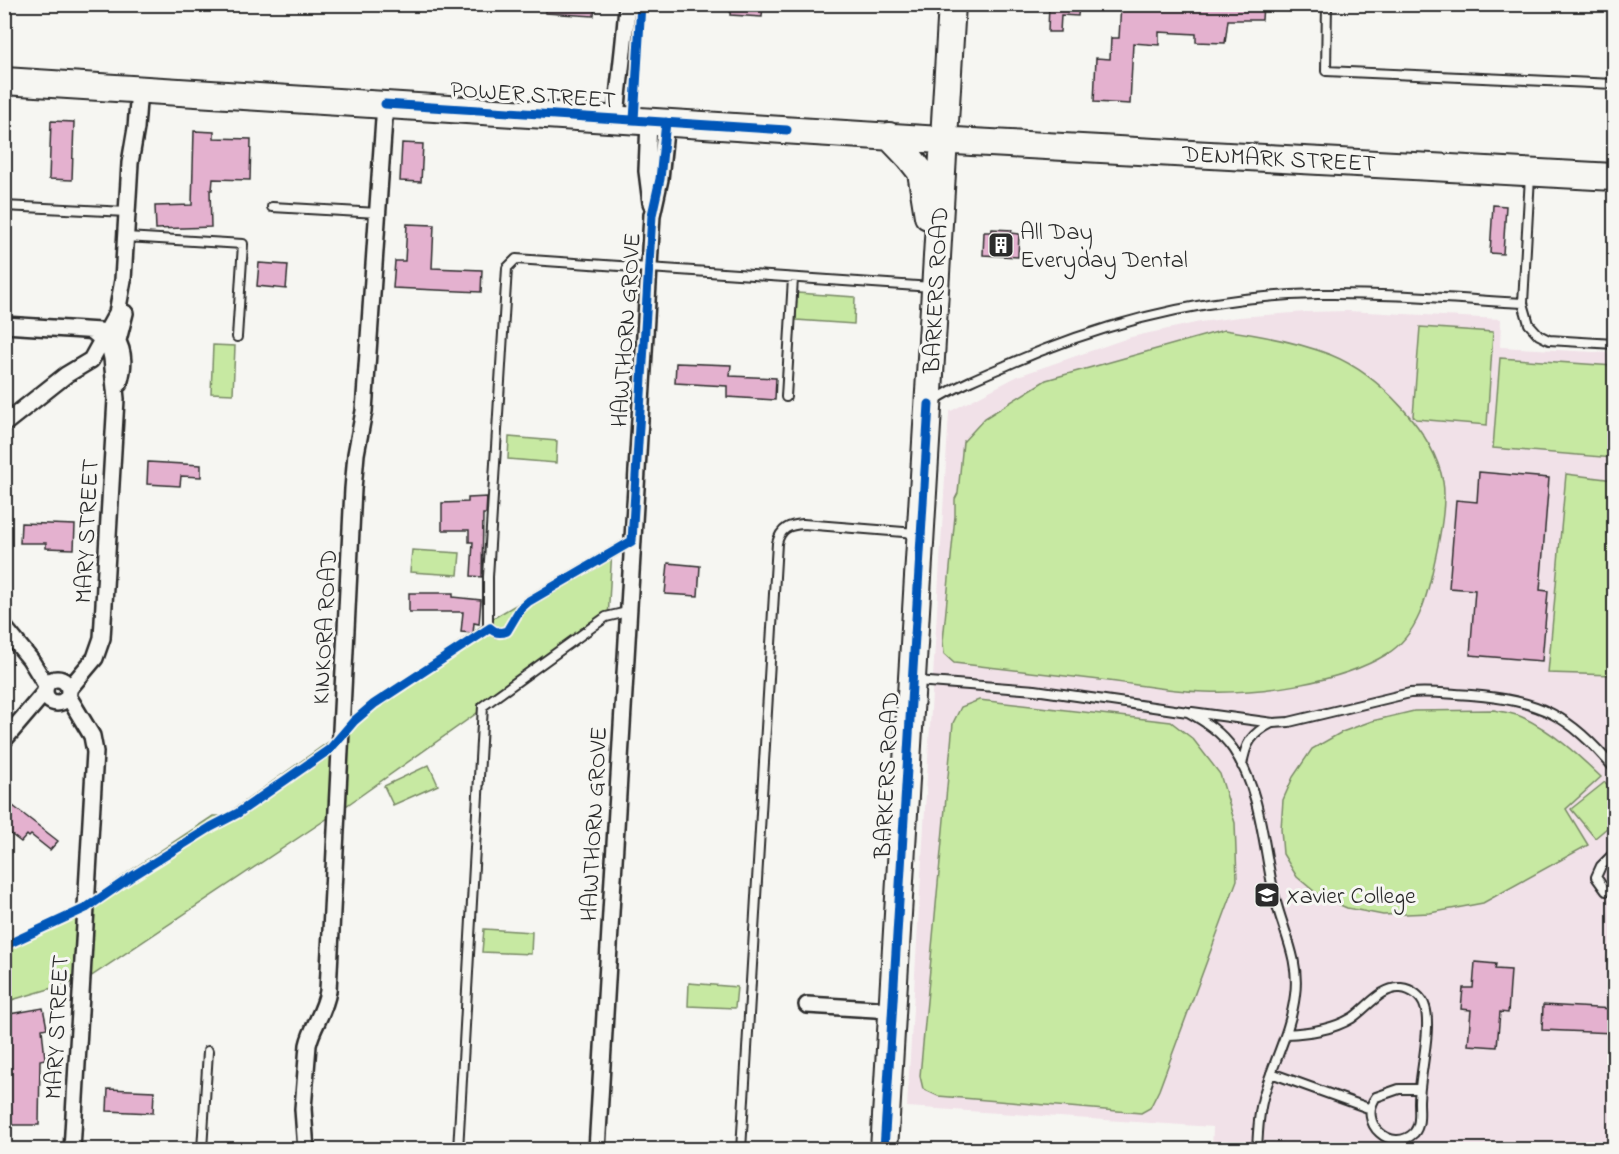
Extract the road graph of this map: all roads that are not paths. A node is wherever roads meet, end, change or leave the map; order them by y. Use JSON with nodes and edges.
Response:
{"nodes":[{"id":1,"x":627,"y":4,"type":"edge"},
{"id":2,"x":952,"y":4,"type":"edge"},
{"id":3,"x":1327,"y":4,"type":"edge"},
{"id":4,"x":4,"y":81,"type":"edge"},
{"id":5,"x":1614,"y":84,"type":"edge"},
{"id":6,"x":134,"y":89,"type":"junction"},
{"id":7,"x":385,"y":104,"type":"junction"},
{"id":8,"x":640,"y":120,"type":"junction"},
{"id":9,"x":889,"y":136,"type":"junction"},
{"id":10,"x":944,"y":140,"type":"junction"},
{"id":11,"x":1530,"y":172,"type":"junction"},
{"id":12,"x":1614,"y":177,"type":"edge"},
{"id":13,"x":4,"y":206,"type":"edge"},
{"id":14,"x":272,"y":207,"type":"dead end"},
{"id":15,"x":127,"y":212,"type":"junction"},
{"id":16,"x":378,"y":213,"type":"junction"},
{"id":17,"x":126,"y":237,"type":"junction"},
{"id":18,"x":649,"y":267,"type":"junction"},
{"id":19,"x":937,"y":277,"type":"junction"},
{"id":20,"x":793,"y":278,"type":"junction"},
{"id":21,"x":1523,"y":303,"type":"junction"},
{"id":22,"x":4,"y":325,"type":"edge"},
{"id":23,"x":237,"y":337,"type":"dead end"},
{"id":24,"x":106,"y":339,"type":"junction"},
{"id":25,"x":1614,"y":344,"type":"edge"},
{"id":26,"x":786,"y":397,"type":"dead end"},
{"id":27,"x":929,"y":404,"type":"junction"},
{"id":28,"x":4,"y":424,"type":"edge"},
{"id":29,"x":921,"y":533,"type":"junction"},
{"id":30,"x":632,"y":541,"type":"junction"},
{"id":31,"x":627,"y":612,"type":"junction"},
{"id":32,"x":4,"y":627,"type":"edge"},
{"id":33,"x":912,"y":681,"type":"junction"},
{"id":34,"x":57,"y":691,"type":"junction"},
{"id":35,"x":1188,"y":712,"type":"junction"},
{"id":36,"x":1273,"y":723,"type":"junction"},
{"id":37,"x":340,"y":739,"type":"junction"},
{"id":38,"x":4,"y":740,"type":"edge"},
{"id":39,"x":1242,"y":766,"type":"junction"},
{"id":40,"x":1614,"y":768,"type":"edge"},
{"id":41,"x":238,"y":813,"type":"dead end"},
{"id":42,"x":1614,"y":853,"type":"edge"},
{"id":43,"x":1614,"y":891,"type":"edge"},
{"id":44,"x":807,"y":1005,"type":"dead end"},
{"id":45,"x":892,"y":1010,"type":"junction"},
{"id":46,"x":1286,"y":1034,"type":"junction"},
{"id":47,"x":208,"y":1051,"type":"dead end"},
{"id":48,"x":1271,"y":1072,"type":"junction"},
{"id":49,"x":1419,"y":1089,"type":"junction"},
{"id":50,"x":1371,"y":1109,"type":"junction"},
{"id":51,"x":72,"y":1149,"type":"edge"},
{"id":52,"x":202,"y":1149,"type":"edge"},
{"id":53,"x":306,"y":1149,"type":"edge"},
{"id":54,"x":458,"y":1149,"type":"edge"},
{"id":55,"x":597,"y":1149,"type":"edge"},
{"id":56,"x":741,"y":1149,"type":"edge"},
{"id":57,"x":884,"y":1149,"type":"edge"},
{"id":58,"x":1257,"y":1149,"type":"edge"}],
"edges":[{"from":1,"to":8,"type":"street","name":"HAWTHORN GROVE"},
{"from":2,"to":10,"type":"main road","name":"BARKERS ROAD"},
{"from":3,"to":5,"type":"lane"},
{"from":4,"to":6,"type":"main road","name":"POWER STREET"},
{"from":6,"to":7,"type":"main road","name":"POWER STREET"},
{"from":6,"to":15,"type":"street"},
{"from":7,"to":8,"type":"main road","name":"POWER STREET"},
{"from":7,"to":16,"type":"street","name":"KINKORA ROAD"},
{"from":8,"to":9,"type":"main road","name":"POWER STREET"},
{"from":8,"to":18,"type":"street","name":"HAWTHORN GROVE"},
{"from":9,"to":10,"type":"main road","name":"POWER STREET"},
{"from":9,"to":19,"type":"main road"},
{"from":10,"to":11,"type":"main road","name":"DENMARK STREET"},
{"from":10,"to":19,"type":"main road","name":"BARKERS ROAD"},
{"from":11,"to":12,"type":"main road","name":"DENMARK STREET"},
{"from":11,"to":21,"type":"lane"},
{"from":13,"to":15,"type":"lane"},
{"from":14,"to":16,"type":"lane"},
{"from":15,"to":17,"type":"street"},
{"from":16,"to":37,"type":"street","name":"KINKORA ROAD"},
{"from":17,"to":23,"type":"lane"},
{"from":17,"to":24,"type":"street"},
{"from":18,"to":20,"type":"lane"},
{"from":18,"to":30,"type":"street","name":"HAWTHORN GROVE"},
{"from":18,"to":30,"type":"lane"},
{"from":19,"to":20,"type":"lane"},
{"from":19,"to":27,"type":"main road","name":"BARKERS ROAD"},
{"from":20,"to":26,"type":"lane"},
{"from":21,"to":25,"type":"lane"},
{"from":21,"to":27,"type":"lane"},
{"from":22,"to":24,"type":"street"},
{"from":24,"to":28,"type":"street"},
{"from":24,"to":34,"type":"street","name":"MARY STREET"},
{"from":27,"to":29,"type":"main road","name":"BARKERS ROAD"},
{"from":29,"to":33,"type":"main road","name":"BARKERS ROAD"},
{"from":29,"to":56,"type":"lane"},
{"from":30,"to":31,"type":"street","name":"HAWTHORN GROVE"},
{"from":31,"to":54,"type":"lane"},
{"from":31,"to":55,"type":"street","name":"HAWTHORN GROVE"},
{"from":32,"to":34,"type":"street"},
{"from":33,"to":35,"type":"lane"},
{"from":33,"to":45,"type":"main road","name":"BARKERS ROAD"},
{"from":34,"to":38,"type":"street"},
{"from":34,"to":51,"type":"street","name":"MARY STREET"},
{"from":35,"to":36,"type":"lane"},
{"from":35,"to":39,"type":"lane"},
{"from":36,"to":39,"type":"lane"},
{"from":36,"to":40,"type":"lane"},
{"from":37,"to":41,"type":"lane"},
{"from":37,"to":53,"type":"street","name":"KINKORA ROAD"},
{"from":39,"to":46,"type":"lane"},
{"from":42,"to":43,"type":"lane"},
{"from":44,"to":45,"type":"street"},
{"from":45,"to":57,"type":"main road","name":"BARKERS ROAD"},
{"from":46,"to":48,"type":"lane"},
{"from":46,"to":49,"type":"lane"},
{"from":47,"to":52,"type":"lane"},
{"from":48,"to":50,"type":"lane"},
{"from":48,"to":58,"type":"lane"},
{"from":49,"to":50,"type":"lane"},
{"from":49,"to":50,"type":"lane"}]}
